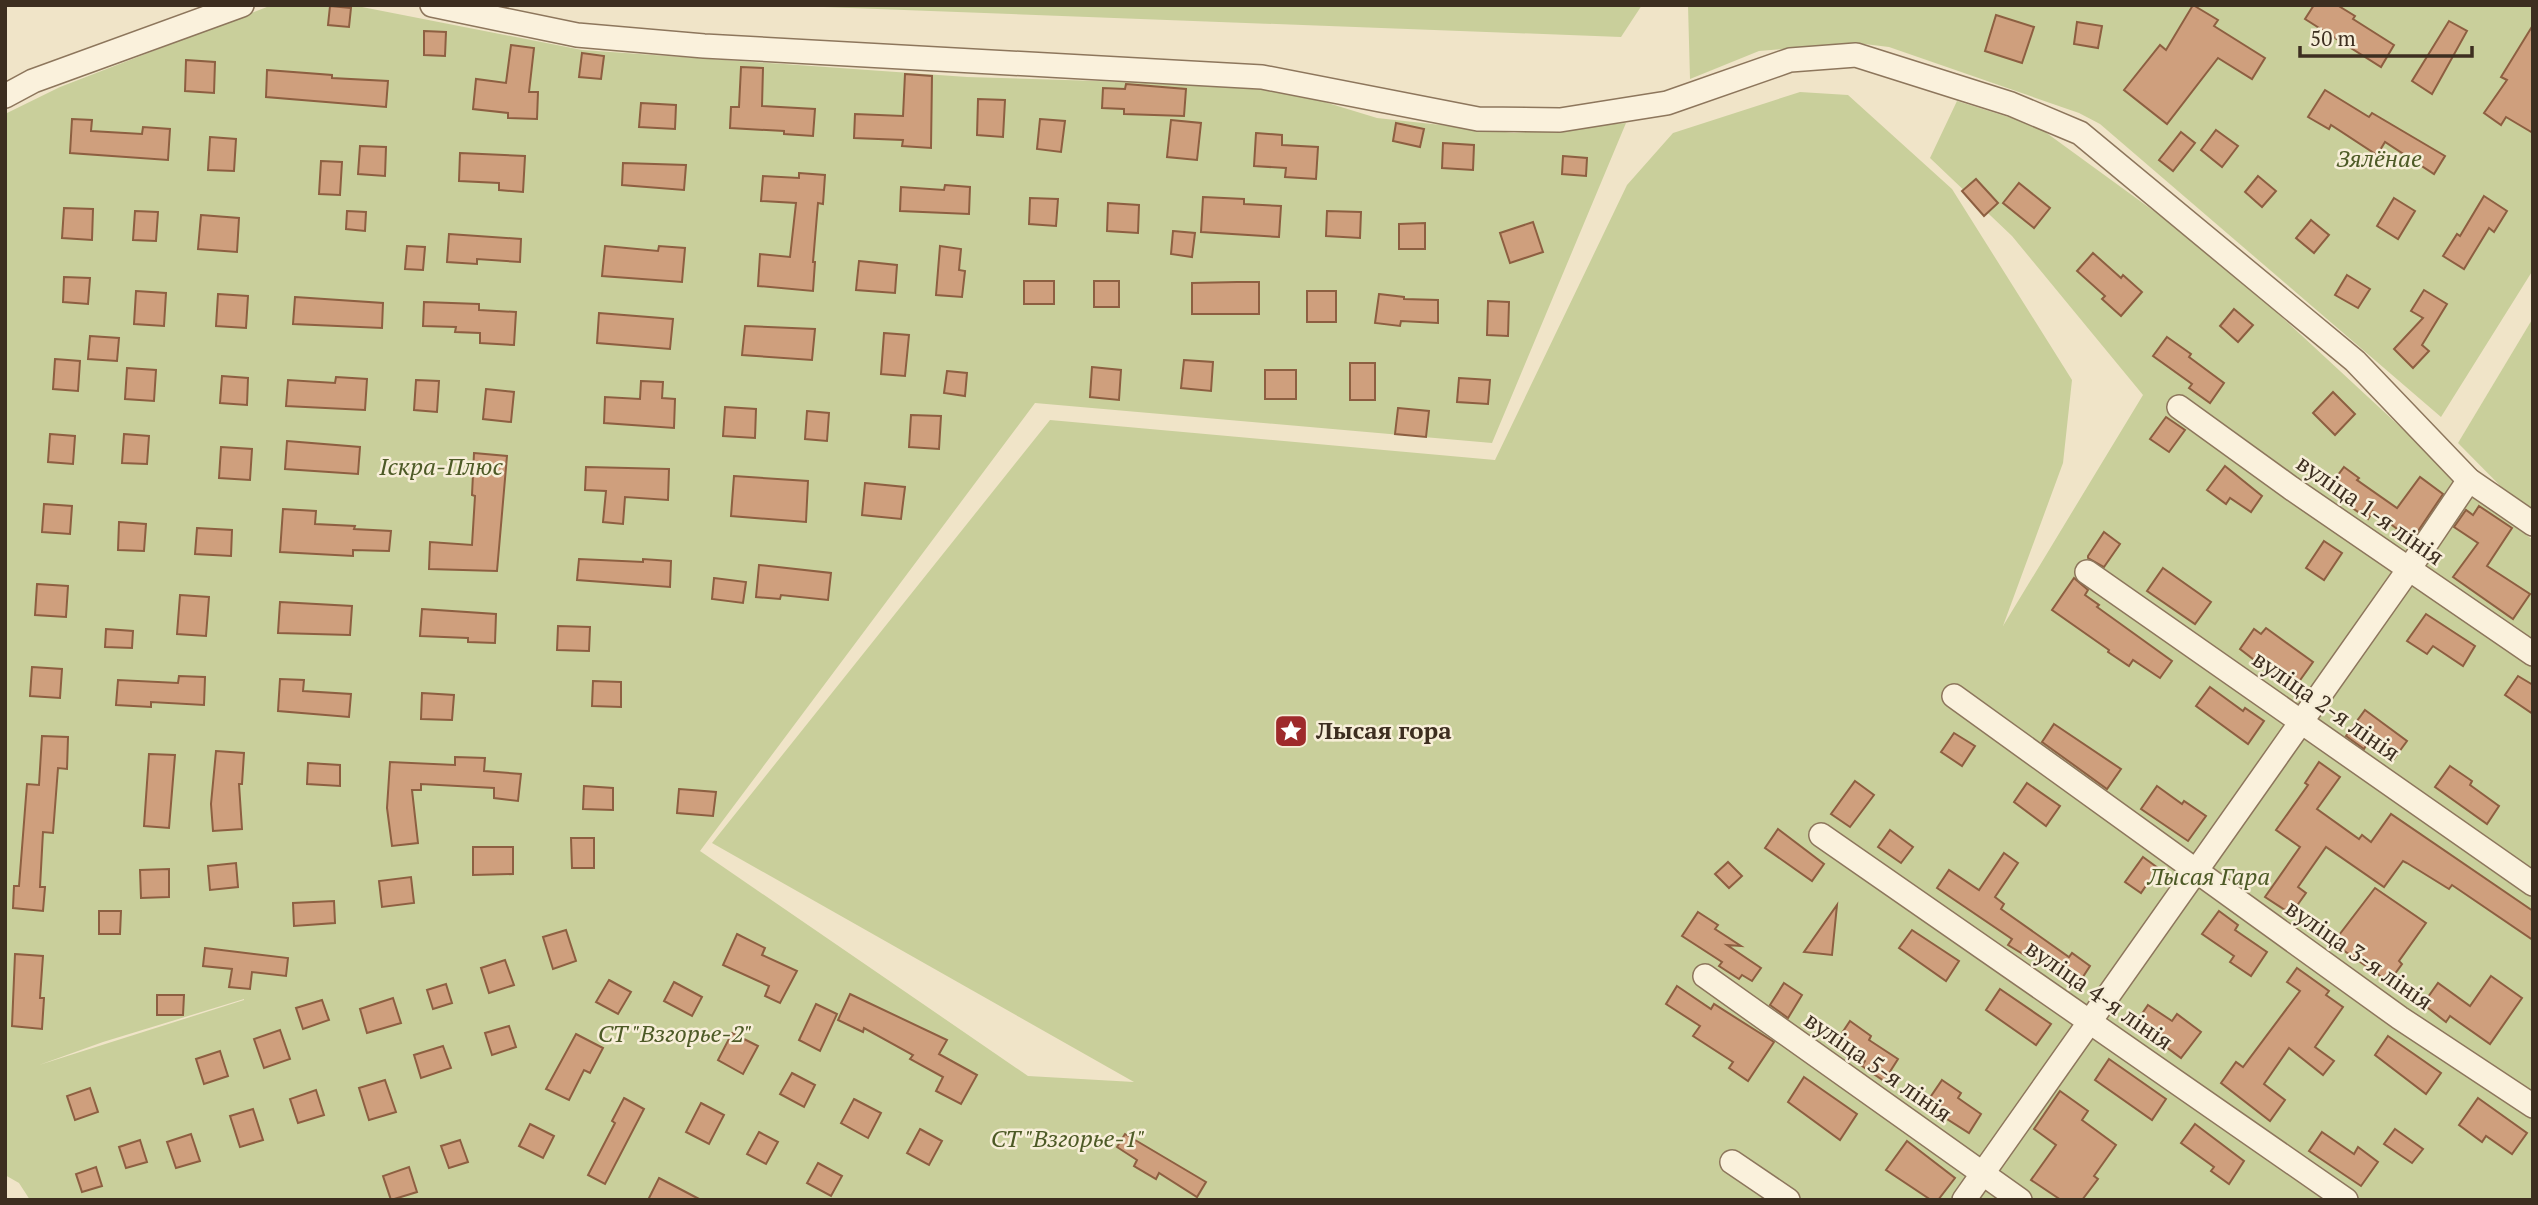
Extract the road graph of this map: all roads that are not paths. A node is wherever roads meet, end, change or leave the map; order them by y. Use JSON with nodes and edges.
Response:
{"nodes":[{"id":1,"x":242,"y":5,"type":"edge"},
{"id":2,"x":432,"y":5,"type":"edge"},
{"id":3,"x":5,"y":96,"type":"edge"},
{"id":4,"x":2179,"y":407,"type":"dead end"},
{"id":5,"x":2469,"y":480,"type":"junction"},
{"id":6,"x":2533,"y":524,"type":"edge"},
{"id":7,"x":2409,"y":569,"type":"junction"},
{"id":8,"x":2087,"y":572,"type":"dead end"},
{"id":9,"x":2533,"y":654,"type":"edge"},
{"id":10,"x":1954,"y":696,"type":"dead end"},
{"id":11,"x":2301,"y":720,"type":"junction"},
{"id":12,"x":1821,"y":835,"type":"dead end"},
{"id":13,"x":2195,"y":871,"type":"junction"},
{"id":14,"x":2533,"y":884,"type":"edge"},
{"id":15,"x":1705,"y":976,"type":"dead end"},
{"id":16,"x":2090,"y":1020,"type":"junction"},
{"id":17,"x":2533,"y":1106,"type":"edge"},
{"id":18,"x":1732,"y":1162,"type":"dead end"},
{"id":19,"x":1983,"y":1174,"type":"junction"},
{"id":20,"x":1788,"y":1200,"type":"edge"},
{"id":21,"x":1964,"y":1200,"type":"edge"},
{"id":22,"x":2020,"y":1200,"type":"edge"},
{"id":23,"x":2346,"y":1200,"type":"edge"}],
"edges":[{"from":1,"to":3,"type":"street"},
{"from":2,"to":5,"type":"street"},
{"from":4,"to":7,"type":"street","name":"вуліца 1-я лінія"},
{"from":5,"to":6,"type":"street"},
{"from":5,"to":7,"type":"street"},
{"from":7,"to":9,"type":"street","name":"вуліца 1-я лінія"},
{"from":7,"to":11,"type":"street"},
{"from":8,"to":11,"type":"street","name":"вуліца 2-я лінія"},
{"from":10,"to":13,"type":"street","name":"вуліца 3-я лінія"},
{"from":11,"to":13,"type":"street"},
{"from":11,"to":14,"type":"street","name":"вуліца 2-я лінія"},
{"from":12,"to":16,"type":"street","name":"вуліца 4-я лінія"},
{"from":13,"to":16,"type":"street"},
{"from":13,"to":17,"type":"street","name":"вуліца 3-я лінія"},
{"from":15,"to":19,"type":"street","name":"вуліца 5-я лінія"},
{"from":16,"to":19,"type":"street"},
{"from":16,"to":23,"type":"street","name":"вуліца 4-я лінія"},
{"from":18,"to":20,"type":"street"},
{"from":19,"to":21,"type":"street"},
{"from":19,"to":22,"type":"street","name":"вуліца 5-я лінія"}]}
